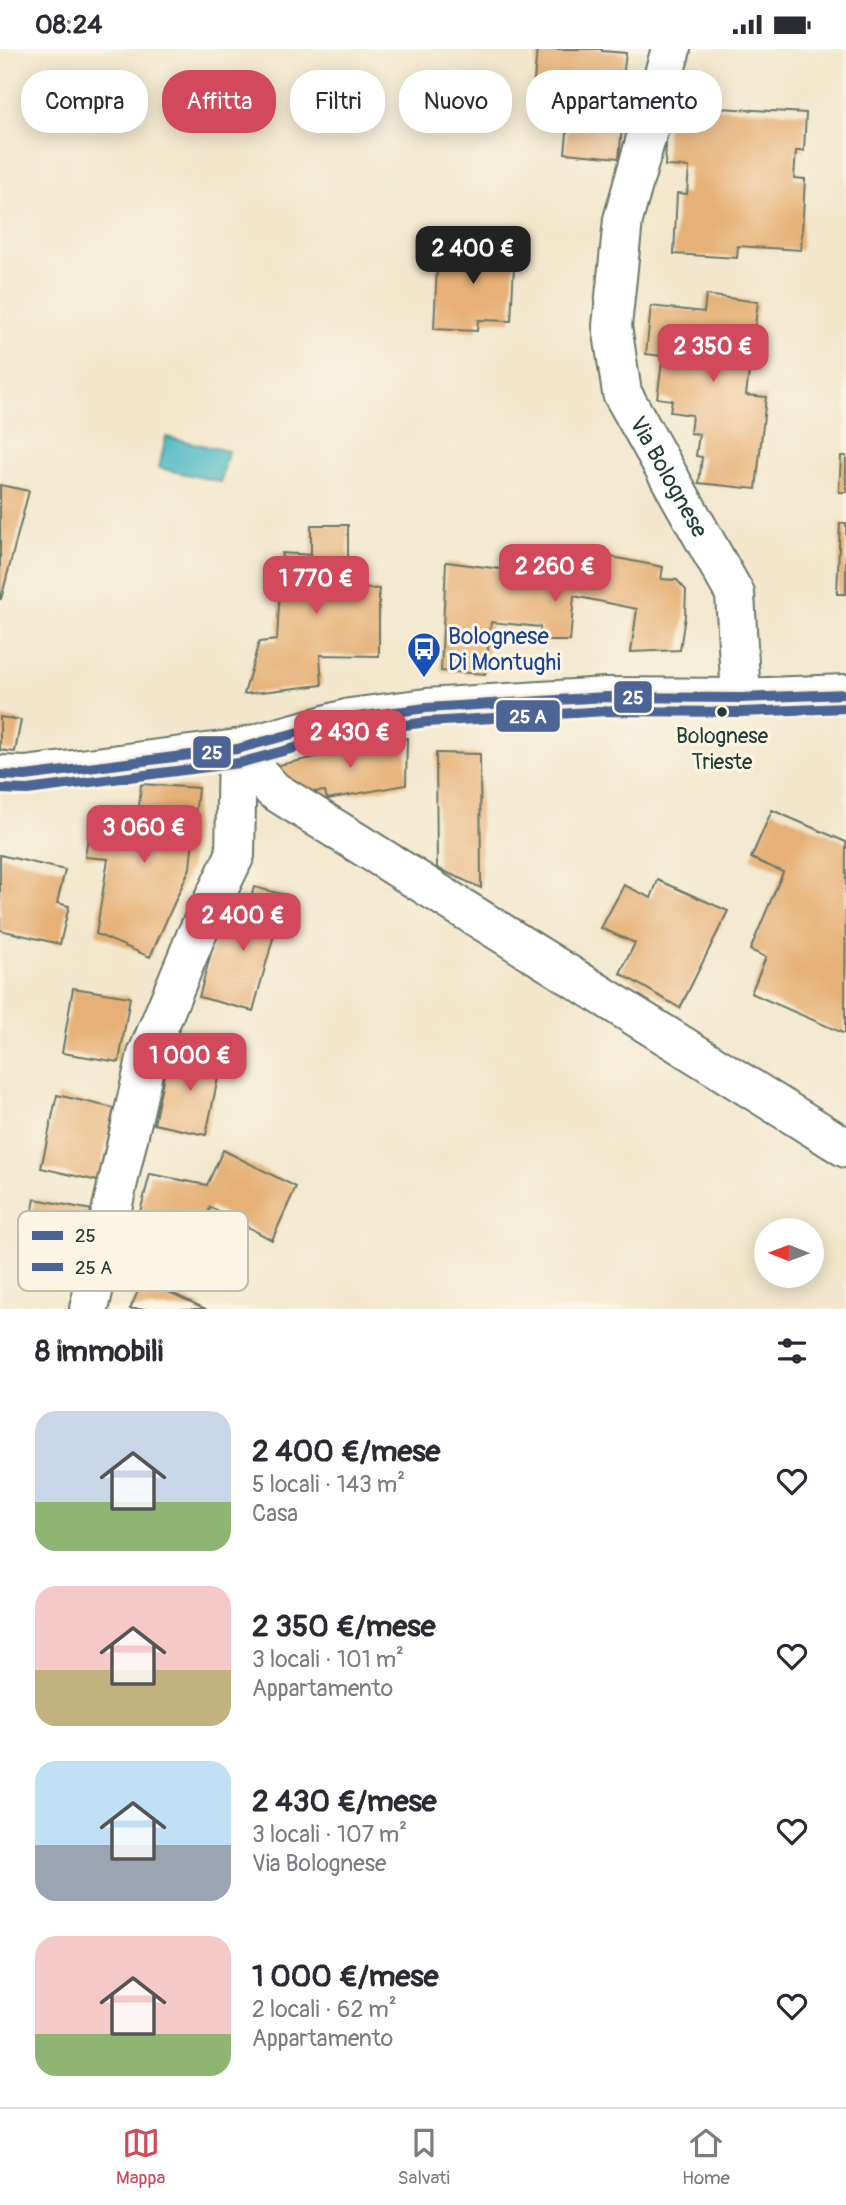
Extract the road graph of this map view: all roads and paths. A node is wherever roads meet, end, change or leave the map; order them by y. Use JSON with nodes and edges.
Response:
{"nodes":[{"id":1,"x":671,"y":49,"type":"edge"},
{"id":2,"x":846,"y":694,"type":"edge"},
{"id":3,"x":741,"y":698,"type":"junction"},
{"id":4,"x":237,"y":749,"type":"junction"},
{"id":5,"x":0,"y":775,"type":"edge"},
{"id":6,"x":846,"y":1148,"type":"edge"},
{"id":7,"x":112,"y":1211,"type":"edge"},
{"id":8,"x":93,"y":1291,"type":"edge"},
{"id":9,"x":89,"y":1309,"type":"edge"}],
"edges":[{"from":1,"to":3,"type":"main road","name":"Via Bolognese"},
{"from":2,"to":3,"type":"main road"},
{"from":3,"to":4,"type":"main road"},
{"from":4,"to":5,"type":"main road"},
{"from":4,"to":6,"type":"main road"},
{"from":4,"to":7,"type":"main road"},
{"from":8,"to":9,"type":"main road"}]}
